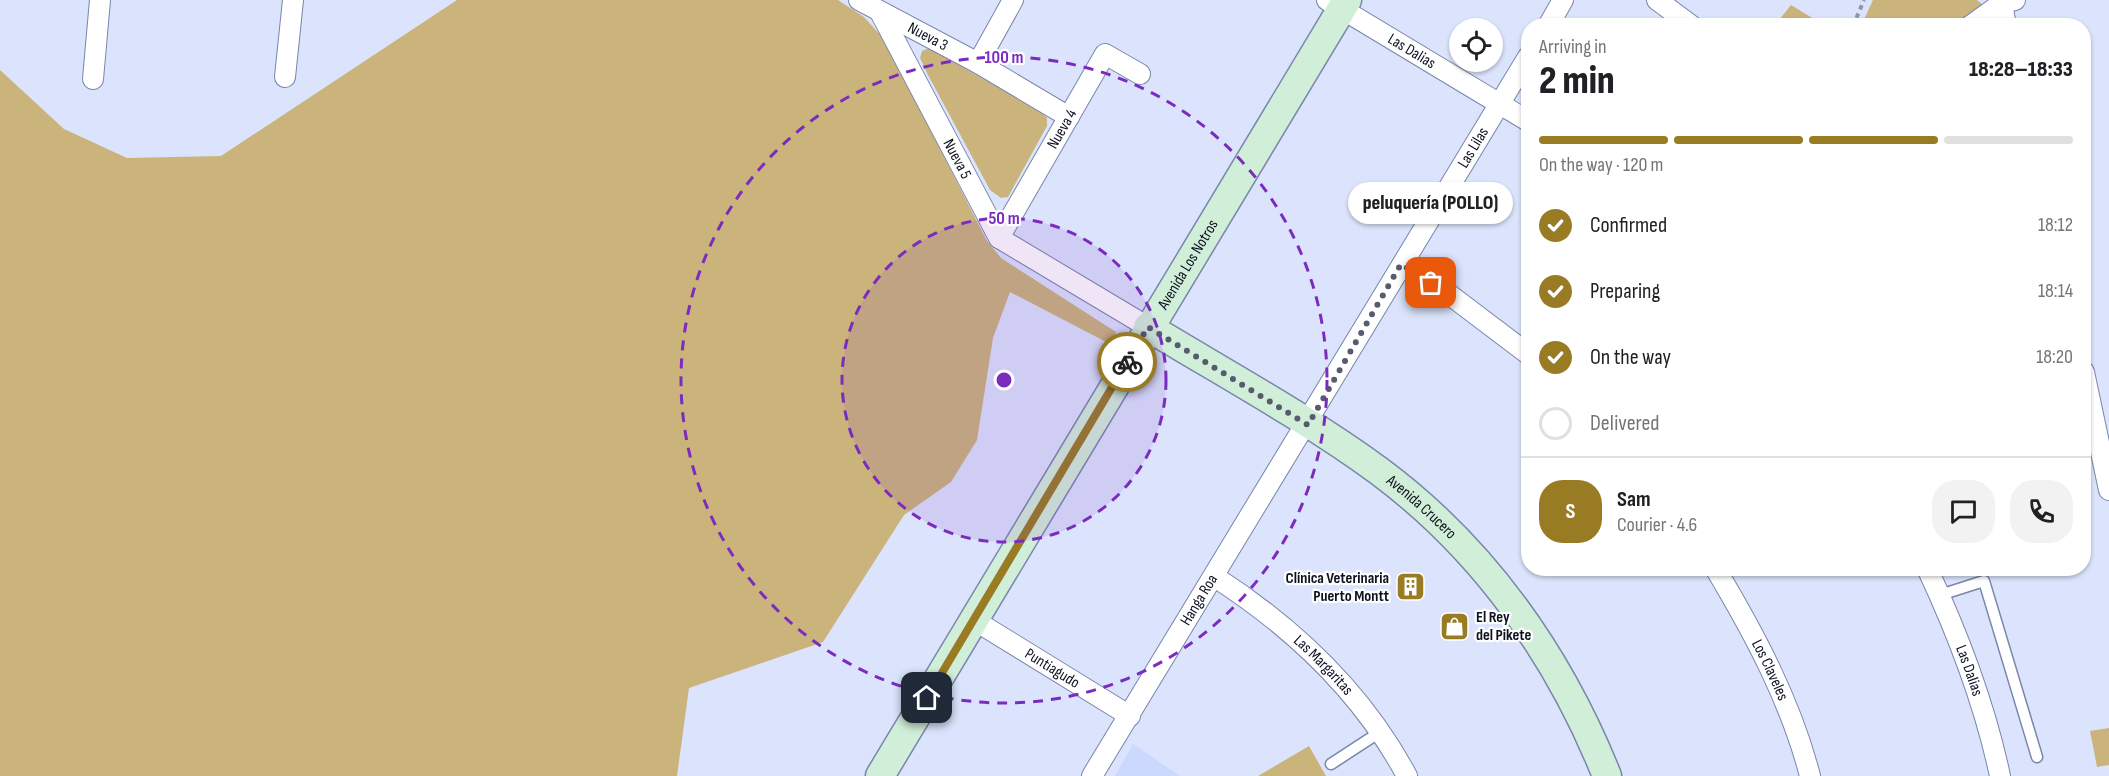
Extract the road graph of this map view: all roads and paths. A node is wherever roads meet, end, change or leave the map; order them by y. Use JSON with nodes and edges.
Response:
{"nodes":[{"id":1,"x":100,"y":0,"type":"edge"},
{"id":2,"x":293,"y":0,"type":"edge"},
{"id":3,"x":859,"y":0,"type":"edge"},
{"id":4,"x":1013,"y":0,"type":"edge"},
{"id":5,"x":1563,"y":0,"type":"edge"},
{"id":6,"x":1657,"y":0,"type":"edge"},
{"id":7,"x":1864,"y":0,"type":"edge"},
{"id":8,"x":2005,"y":1,"type":"edge"},
{"id":9,"x":1338,"y":3,"type":"edge"},
{"id":10,"x":880,"y":12,"type":"junction"},
{"id":11,"x":1553,"y":18,"type":"edge"},
{"id":12,"x":1681,"y":18,"type":"edge"},
{"id":13,"x":1856,"y":18,"type":"edge"},
{"id":14,"x":1981,"y":18,"type":"edge"},
{"id":15,"x":2006,"y":18,"type":"edge"},
{"id":16,"x":978,"y":63,"type":"junction"},
{"id":17,"x":1521,"y":69,"type":"edge"},
{"id":18,"x":1140,"y":74,"type":"dead end"},
{"id":19,"x":285,"y":77,"type":"dead end"},
{"id":20,"x":93,"y":80,"type":"dead end"},
{"id":21,"x":1500,"y":104,"type":"junction"},
{"id":22,"x":1069,"y":117,"type":"junction"},
{"id":23,"x":1521,"y":117,"type":"edge"},
{"id":24,"x":999,"y":238,"type":"junction"},
{"id":25,"x":1401,"y":264,"type":"junction"},
{"id":26,"x":1148,"y":327,"type":"junction"},
{"id":27,"x":1521,"y":348,"type":"edge"},
{"id":28,"x":2091,"y":389,"type":"edge"},
{"id":29,"x":2101,"y":414,"type":"edge"},
{"id":30,"x":1308,"y":425,"type":"junction"},
{"id":31,"x":2109,"y":490,"type":"edge"},
{"id":32,"x":1719,"y":576,"type":"edge"},
{"id":33,"x":1931,"y":576,"type":"edge"},
{"id":34,"x":1215,"y":577,"type":"junction"},
{"id":35,"x":1940,"y":595,"type":"junction"},
{"id":36,"x":974,"y":620,"type":"junction"},
{"id":37,"x":1130,"y":716,"type":"junction"},
{"id":38,"x":1380,"y":732,"type":"junction"},
{"id":39,"x":2037,"y":757,"type":"dead end"},
{"id":40,"x":1331,"y":764,"type":"dead end"},
{"id":41,"x":880,"y":776,"type":"edge"},
{"id":42,"x":1092,"y":776,"type":"edge"},
{"id":43,"x":1407,"y":776,"type":"edge"},
{"id":44,"x":1607,"y":776,"type":"edge"},
{"id":45,"x":1810,"y":776,"type":"edge"},
{"id":46,"x":2000,"y":776,"type":"edge"}],
"edges":[{"from":1,"to":20,"type":"street"},
{"from":2,"to":19,"type":"street"},
{"from":3,"to":10,"type":"street"},
{"from":4,"to":16,"type":"street"},
{"from":5,"to":11,"type":"street"},
{"from":6,"to":12,"type":"street"},
{"from":7,"to":13,"type":"path"},
{"from":8,"to":14,"type":"street"},
{"from":8,"to":15,"type":"street"},
{"from":9,"to":21,"type":"street","name":"Las Dalias"},
{"from":9,"to":26,"type":"main road","name":"Avenida Los Notros"},
{"from":10,"to":16,"type":"street","name":"Nueva 3"},
{"from":10,"to":24,"type":"street","name":"Nueva 5"},
{"from":16,"to":22,"type":"street","name":"Nueva 3"},
{"from":17,"to":21,"type":"street","name":"Las Lilas"},
{"from":18,"to":22,"type":"street","name":"Nueva 4"},
{"from":21,"to":23,"type":"street","name":"Las Dalias"},
{"from":21,"to":25,"type":"street","name":"Las Lilas"},
{"from":22,"to":24,"type":"street","name":"Nueva 4"},
{"from":24,"to":26,"type":"street"},
{"from":25,"to":27,"type":"street"},
{"from":25,"to":30,"type":"street","name":"Las Lilas"},
{"from":26,"to":30,"type":"main road","name":"Avenida Crucero"},
{"from":26,"to":36,"type":"main road","name":"Avenida Los Notros"},
{"from":28,"to":29,"type":"street"},
{"from":29,"to":31,"type":"street"},
{"from":30,"to":34,"type":"street","name":"Hanga Roa"},
{"from":30,"to":44,"type":"main road","name":"Avenida Crucero"},
{"from":32,"to":45,"type":"street","name":"Los Claveles"},
{"from":33,"to":35,"type":"street","name":"Las Dalias"},
{"from":34,"to":37,"type":"street","name":"Hanga Roa"},
{"from":34,"to":38,"type":"street","name":"Las Margaritas"},
{"from":35,"to":39,"type":"lane"},
{"from":35,"to":46,"type":"street","name":"Las Dalias"},
{"from":36,"to":37,"type":"street","name":"Puntiagudo"},
{"from":36,"to":41,"type":"main road","name":"Avenida Los Notros"},
{"from":37,"to":42,"type":"street","name":"Hanga Roa"},
{"from":38,"to":40,"type":"lane"},
{"from":38,"to":43,"type":"street","name":"Las Margaritas"}]}
